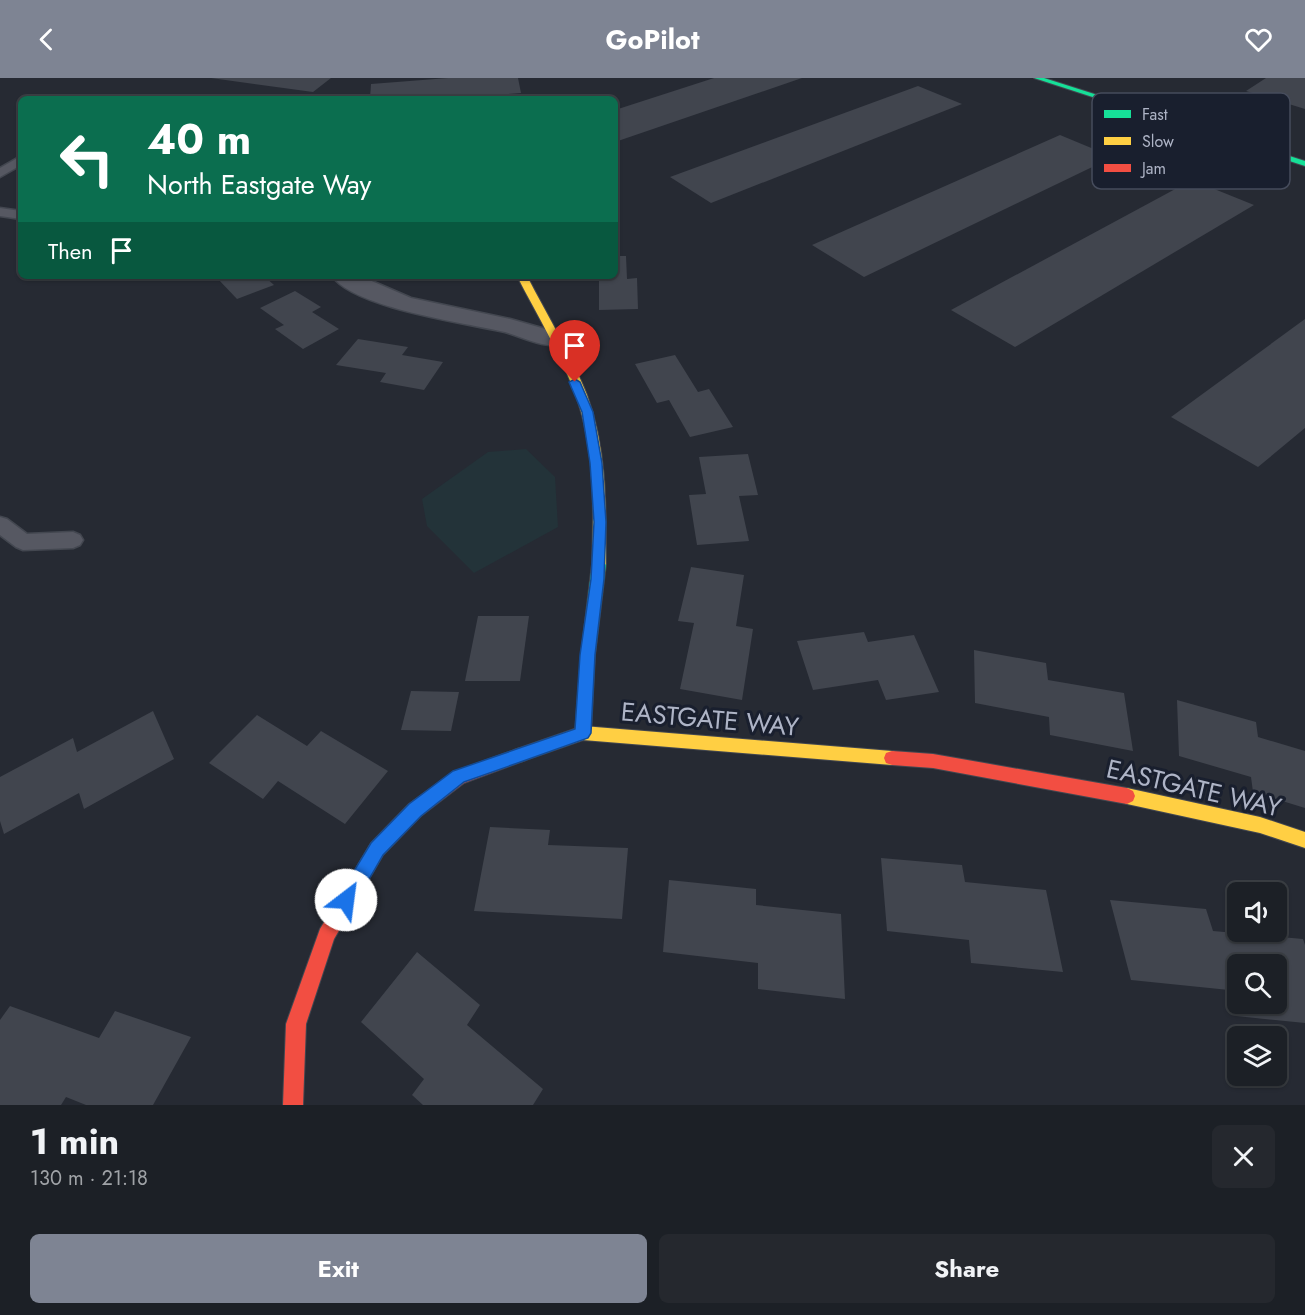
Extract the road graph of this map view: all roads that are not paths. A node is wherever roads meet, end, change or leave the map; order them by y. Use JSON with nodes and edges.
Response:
{"nodes":[{"id":1,"x":1036,"y":78,"type":"edge"},
{"id":2,"x":1092,"y":96,"type":"edge"},
{"id":3,"x":1290,"y":159,"type":"edge"},
{"id":4,"x":18,"y":162,"type":"edge"},
{"id":5,"x":1305,"y":164,"type":"edge"},
{"id":6,"x":0,"y":173,"type":"edge"},
{"id":7,"x":0,"y":212,"type":"edge"},
{"id":8,"x":18,"y":215,"type":"edge"},
{"id":9,"x":349,"y":279,"type":"edge"},
{"id":10,"x":524,"y":279,"type":"edge"},
{"id":11,"x":554,"y":339,"type":"junction"},
{"id":12,"x":0,"y":524,"type":"edge"},
{"id":13,"x":73,"y":540,"type":"dead end"},
{"id":14,"x":583,"y":733,"type":"junction"},
{"id":15,"x":1305,"y":840,"type":"edge"},
{"id":16,"x":293,"y":1105,"type":"edge"}],
"edges":[{"from":1,"to":2,"type":"street"},
{"from":3,"to":5,"type":"street"},
{"from":4,"to":6,"type":"lane"},
{"from":7,"to":8,"type":"lane"},
{"from":9,"to":11,"type":"street"},
{"from":10,"to":11,"type":"street"},
{"from":11,"to":14,"type":"street"},
{"from":12,"to":13,"type":"lane"},
{"from":14,"to":15,"type":"street","name":"EASTGATE WAY"},
{"from":14,"to":16,"type":"street","name":"EASTGATE WAY"}]}
